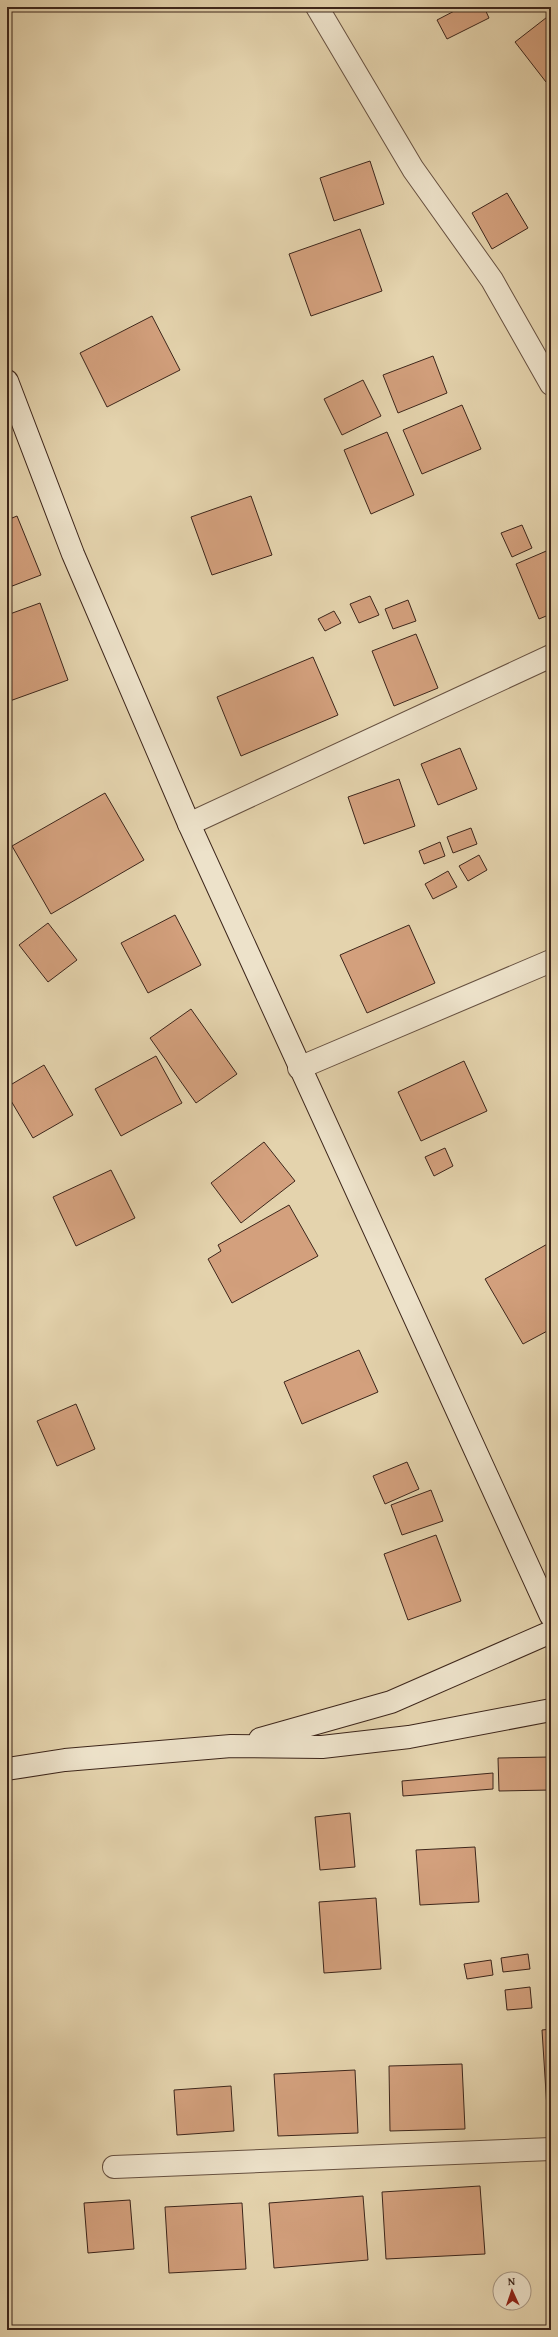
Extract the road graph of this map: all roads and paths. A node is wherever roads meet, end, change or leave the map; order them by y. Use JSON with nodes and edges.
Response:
{"nodes":[{"id":1,"x":317,"y":7,"type":"edge"},
{"id":2,"x":7,"y":381,"type":"edge"},
{"id":3,"x":551,"y":384,"type":"edge"},
{"id":4,"x":551,"y":656,"type":"edge"},
{"id":5,"x":189,"y":824,"type":"junction"},
{"id":6,"x":551,"y":961,"type":"edge"},
{"id":7,"x":298,"y":1068,"type":"junction"},
{"id":8,"x":551,"y":1616,"type":"edge"},
{"id":9,"x":551,"y":1632,"type":"edge"},
{"id":10,"x":551,"y":1710,"type":"edge"},
{"id":11,"x":231,"y":1746,"type":"junction"},
{"id":12,"x":7,"y":1768,"type":"edge"},
{"id":13,"x":551,"y":2149,"type":"edge"},
{"id":14,"x":114,"y":2167,"type":"dead end"}],
"edges":[{"from":1,"to":3,"type":"main road"},
{"from":2,"to":5,"type":"main road"},
{"from":4,"to":5,"type":"main road"},
{"from":5,"to":7,"type":"main road"},
{"from":6,"to":7,"type":"main road"},
{"from":7,"to":8,"type":"main road"},
{"from":9,"to":11,"type":"main road"},
{"from":10,"to":11,"type":"main road"},
{"from":11,"to":12,"type":"main road"},
{"from":13,"to":14,"type":"main road"}]}
